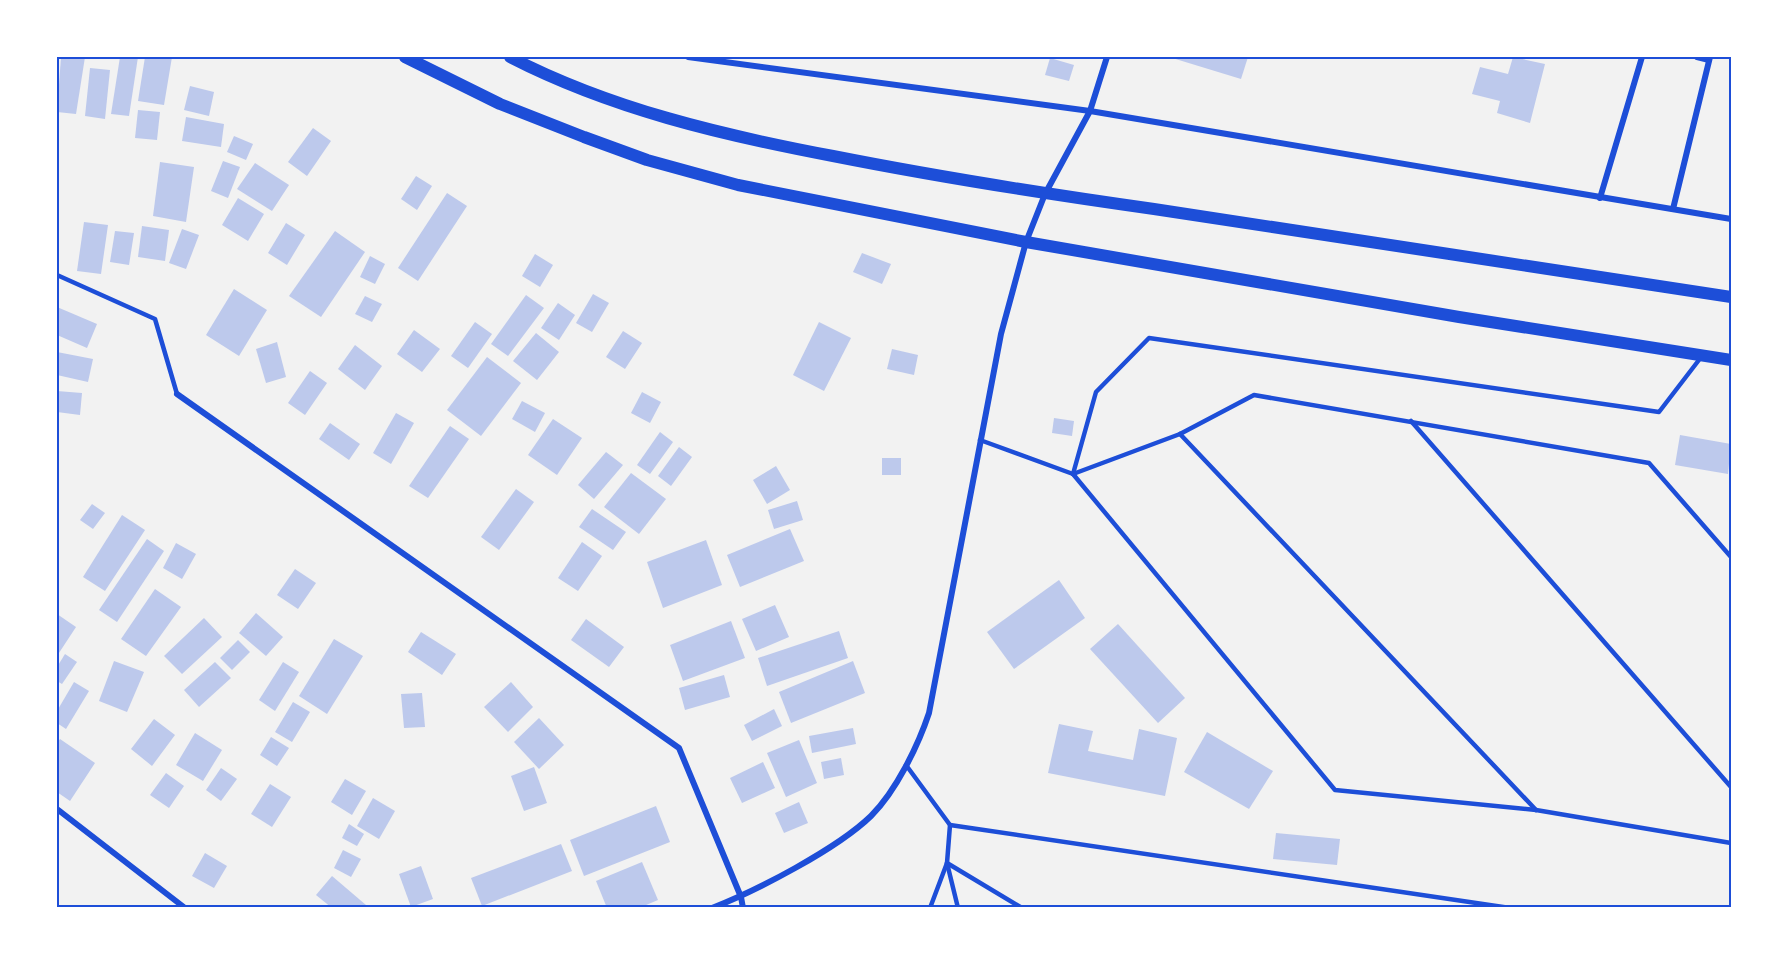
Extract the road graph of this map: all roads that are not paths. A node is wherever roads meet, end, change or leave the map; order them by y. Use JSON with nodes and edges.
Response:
{"nodes":[{"id":1,"x":405,"y":57,"type":"edge"},
{"id":2,"x":510,"y":57,"type":"edge"},
{"id":3,"x":1107,"y":57,"type":"edge"},
{"id":4,"x":1642,"y":57,"type":"edge"},
{"id":5,"x":1698,"y":57,"type":"edge"},
{"id":6,"x":692,"y":58,"type":"edge"},
{"id":7,"x":1709,"y":59,"type":"edge"},
{"id":8,"x":1090,"y":111,"type":"junction"},
{"id":9,"x":1045,"y":194,"type":"junction"},
{"id":10,"x":1600,"y":198,"type":"junction"},
{"id":11,"x":1673,"y":209,"type":"junction"},
{"id":12,"x":1731,"y":219,"type":"edge"},
{"id":13,"x":1026,"y":242,"type":"junction"},
{"id":14,"x":57,"y":275,"type":"edge"},
{"id":15,"x":1731,"y":297,"type":"edge"},
{"id":16,"x":1704,"y":354,"type":"junction"},
{"id":17,"x":1731,"y":360,"type":"edge"},
{"id":18,"x":177,"y":394,"type":"joint"},
{"id":19,"x":1411,"y":421,"type":"junction"},
{"id":20,"x":1180,"y":434,"type":"junction"},
{"id":21,"x":979,"y":440,"type":"junction"},
{"id":22,"x":1073,"y":474,"type":"junction"},
{"id":23,"x":1731,"y":557,"type":"edge"},
{"id":24,"x":906,"y":765,"type":"junction"},
{"id":25,"x":1731,"y":787,"type":"edge"},
{"id":26,"x":57,"y":809,"type":"edge"},
{"id":27,"x":1536,"y":810,"type":"junction"},
{"id":28,"x":950,"y":825,"type":"junction"},
{"id":29,"x":1731,"y":843,"type":"edge"},
{"id":30,"x":947,"y":863,"type":"junction"},
{"id":31,"x":741,"y":897,"type":"junction"},
{"id":32,"x":185,"y":908,"type":"edge"},
{"id":33,"x":712,"y":908,"type":"edge"},
{"id":34,"x":743,"y":908,"type":"edge"},
{"id":35,"x":930,"y":908,"type":"edge"},
{"id":36,"x":958,"y":908,"type":"edge"},
{"id":37,"x":1022,"y":908,"type":"edge"},
{"id":38,"x":1510,"y":908,"type":"edge"}],
"edges":[{"from":1,"to":13,"type":"main road"},
{"from":2,"to":9,"type":"main road"},
{"from":3,"to":8,"type":"street"},
{"from":4,"to":10,"type":"street"},
{"from":5,"to":7,"type":"street"},
{"from":6,"to":8,"type":"street"},
{"from":7,"to":11,"type":"street"},
{"from":8,"to":9,"type":"street"},
{"from":8,"to":10,"type":"street"},
{"from":9,"to":13,"type":"street"},
{"from":9,"to":15,"type":"main road"},
{"from":10,"to":11,"type":"street"},
{"from":11,"to":12,"type":"street"},
{"from":13,"to":16,"type":"main road"},
{"from":13,"to":21,"type":"street"},
{"from":14,"to":18,"type":"lane"},
{"from":16,"to":17,"type":"main road"},
{"from":16,"to":22,"type":"lane"},
{"from":18,"to":31,"type":"street"},
{"from":19,"to":20,"type":"lane"},
{"from":19,"to":23,"type":"lane"},
{"from":19,"to":25,"type":"lane"},
{"from":20,"to":22,"type":"lane"},
{"from":20,"to":27,"type":"lane"},
{"from":21,"to":22,"type":"lane"},
{"from":21,"to":24,"type":"street"},
{"from":22,"to":27,"type":"lane"},
{"from":24,"to":28,"type":"lane"},
{"from":24,"to":31,"type":"street"},
{"from":26,"to":32,"type":"street"},
{"from":27,"to":29,"type":"lane"},
{"from":28,"to":30,"type":"lane"},
{"from":28,"to":38,"type":"lane"},
{"from":30,"to":35,"type":"lane"},
{"from":30,"to":36,"type":"lane"},
{"from":30,"to":37,"type":"lane"},
{"from":31,"to":33,"type":"street"},
{"from":31,"to":34,"type":"street"}]}
